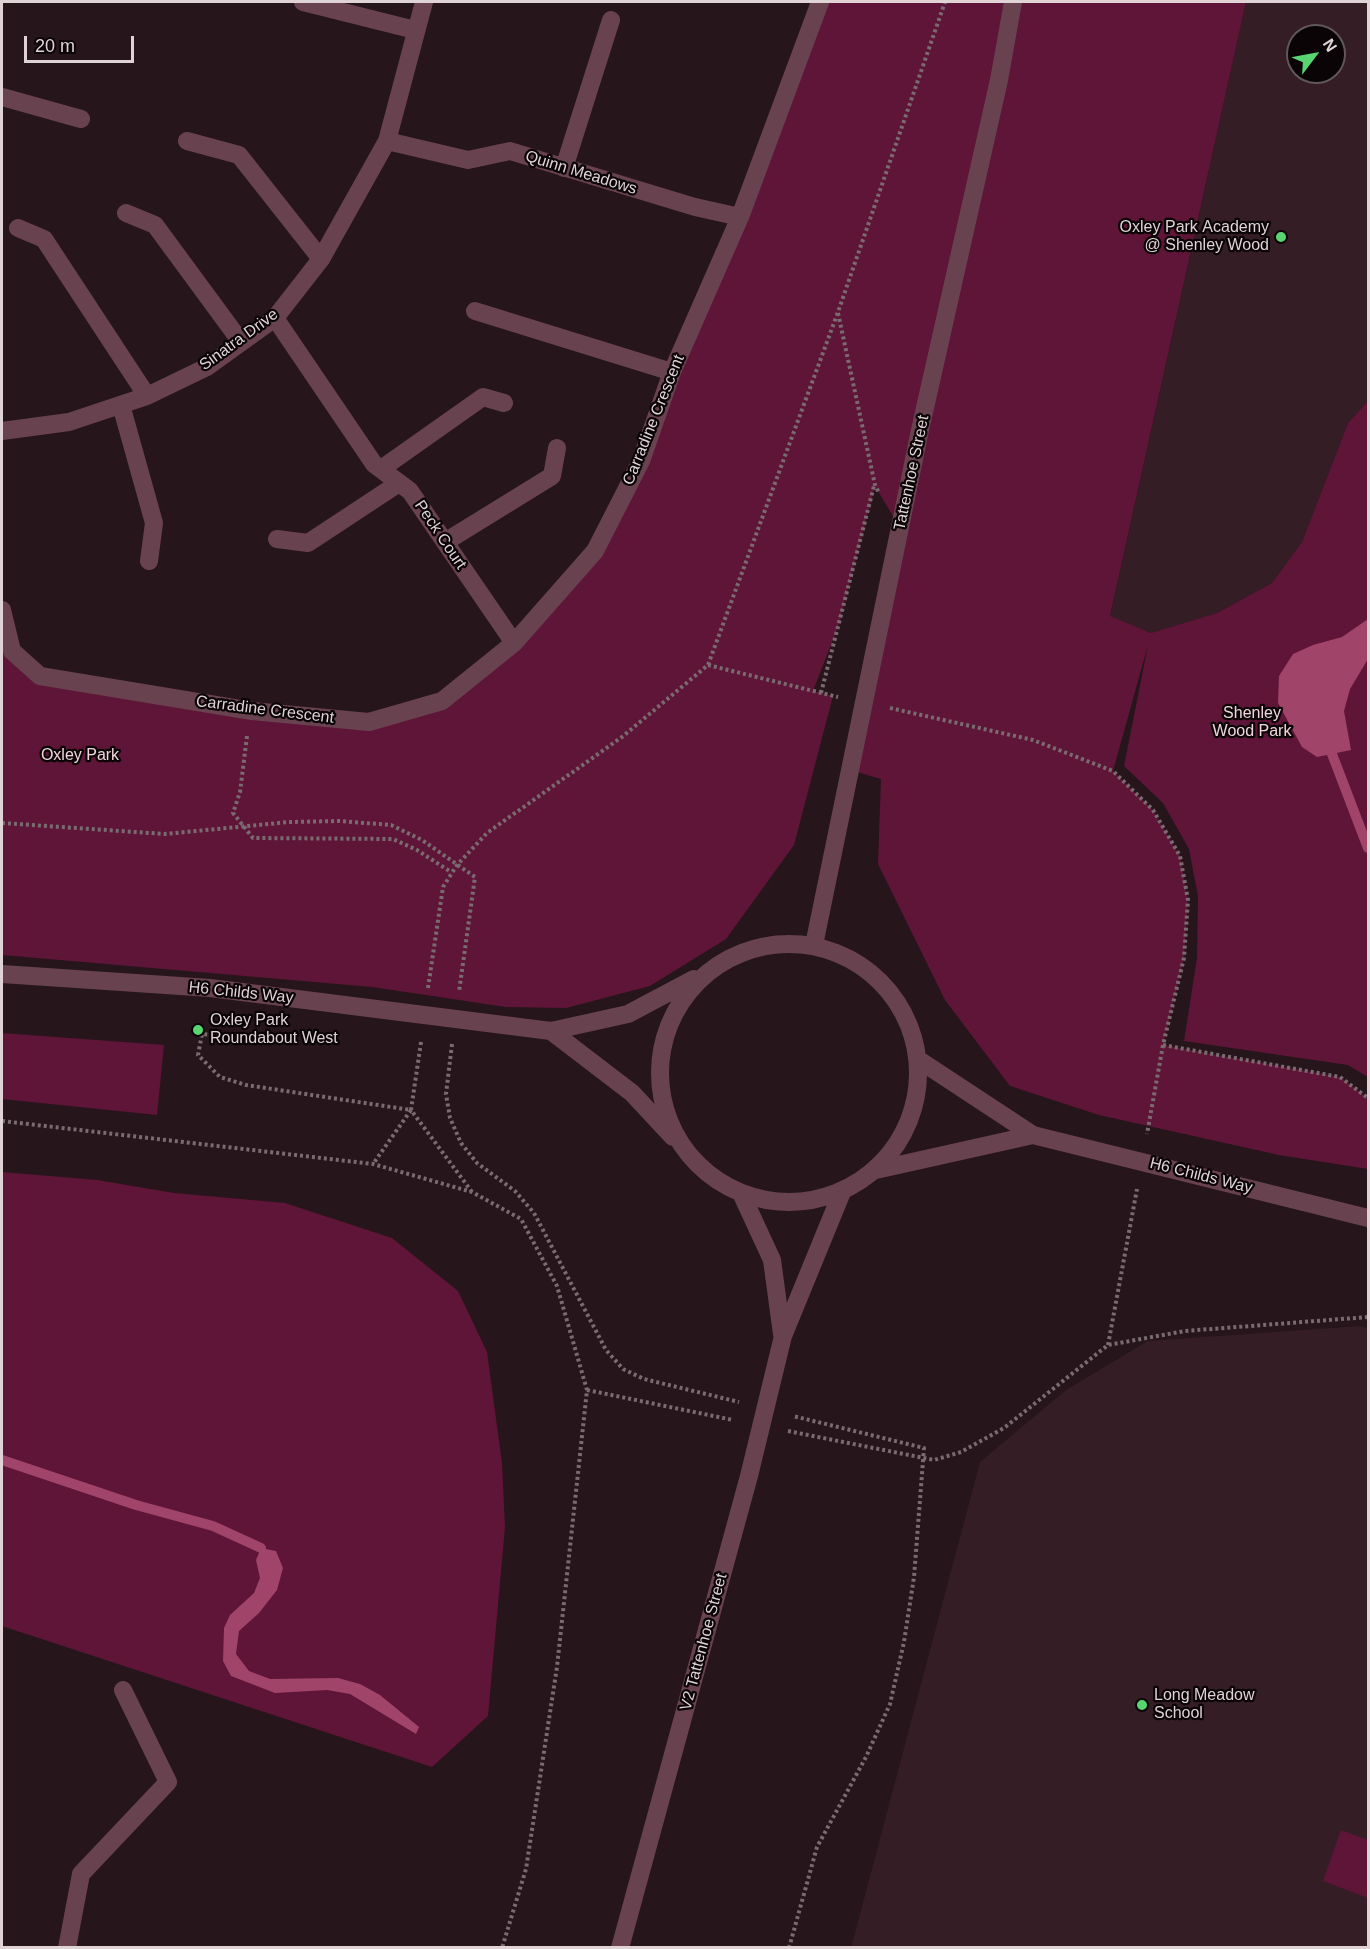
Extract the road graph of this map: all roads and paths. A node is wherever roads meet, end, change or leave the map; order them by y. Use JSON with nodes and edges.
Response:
{"nodes":[{"id":1,"x":303,"y":2,"type":"edge"},
{"id":2,"x":424,"y":2,"type":"edge"},
{"id":3,"x":820,"y":2,"type":"edge"},
{"id":4,"x":945,"y":2,"type":"edge"},
{"id":5,"x":1013,"y":2,"type":"edge"},
{"id":6,"x":611,"y":20,"type":"dead end"},
{"id":7,"x":415,"y":30,"type":"junction"},
{"id":8,"x":2,"y":97,"type":"edge"},
{"id":9,"x":81,"y":119,"type":"dead end"},
{"id":10,"x":187,"y":141,"type":"dead end"},
{"id":11,"x":387,"y":141,"type":"junction"},
{"id":12,"x":564,"y":168,"type":"junction"},
{"id":13,"x":126,"y":213,"type":"dead end"},
{"id":14,"x":740,"y":217,"type":"junction"},
{"id":15,"x":18,"y":228,"type":"dead end"},
{"id":16,"x":321,"y":259,"type":"junction"},
{"id":17,"x":475,"y":311,"type":"dead end"},
{"id":18,"x":838,"y":312,"type":"junction"},
{"id":19,"x":275,"y":318,"type":"junction"},
{"id":20,"x":241,"y":342,"type":"junction"},
{"id":21,"x":672,"y":372,"type":"junction"},
{"id":22,"x":147,"y":396,"type":"junction"},
{"id":23,"x":504,"y":404,"type":"dead end"},
{"id":24,"x":121,"y":405,"type":"junction"},
{"id":25,"x":2,"y":431,"type":"edge"},
{"id":26,"x":557,"y":448,"type":"dead end"},
{"id":27,"x":381,"y":469,"type":"junction"},
{"id":28,"x":399,"y":483,"type":"junction"},
{"id":29,"x":875,"y":485,"type":"junction"},
{"id":30,"x":900,"y":528,"type":"junction"},
{"id":31,"x":277,"y":539,"type":"dead end"},
{"id":32,"x":445,"y":542,"type":"junction"},
{"id":33,"x":149,"y":561,"type":"dead end"},
{"id":34,"x":2,"y":610,"type":"edge"},
{"id":35,"x":514,"y":643,"type":"junction"},
{"id":36,"x":708,"y":665,"type":"junction"},
{"id":37,"x":821,"y":693,"type":"junction"},
{"id":38,"x":843,"y":698,"type":"dead end"},
{"id":39,"x":887,"y":708,"type":"dead end"},
{"id":40,"x":252,"y":711,"type":"junction"},
{"id":41,"x":2,"y":823,"type":"edge"},
{"id":42,"x":242,"y":826,"type":"junction"},
{"id":43,"x":457,"y":865,"type":"junction"},
{"id":44,"x":451,"y":872,"type":"junction"},
{"id":45,"x":814,"y":945,"type":"junction"},
{"id":46,"x":2,"y":974,"type":"edge"},
{"id":47,"x":704,"y":974,"type":"junction"},
{"id":48,"x":428,"y":994,"type":"dead end"},
{"id":49,"x":459,"y":994,"type":"dead end"},
{"id":50,"x":551,"y":1031,"type":"junction"},
{"id":51,"x":421,"y":1039,"type":"dead end"},
{"id":52,"x":255,"y":1040,"type":"dead end"},
{"id":53,"x":452,"y":1041,"type":"dead end"},
{"id":54,"x":1163,"y":1045,"type":"junction"},
{"id":55,"x":919,"y":1060,"type":"junction"},
{"id":56,"x":1368,"y":1098,"type":"edge"},
{"id":57,"x":411,"y":1110,"type":"junction"},
{"id":58,"x":2,"y":1122,"type":"edge"},
{"id":59,"x":1033,"y":1135,"type":"junction"},
{"id":60,"x":1146,"y":1137,"type":"dead end"},
{"id":61,"x":692,"y":1158,"type":"junction"},
{"id":62,"x":373,"y":1164,"type":"junction"},
{"id":63,"x":876,"y":1170,"type":"junction"},
{"id":64,"x":1138,"y":1184,"type":"dead end"},
{"id":65,"x":472,"y":1192,"type":"junction"},
{"id":66,"x":842,"y":1192,"type":"junction"},
{"id":67,"x":741,"y":1193,"type":"junction"},
{"id":68,"x":1368,"y":1218,"type":"edge"},
{"id":69,"x":1368,"y":1317,"type":"edge"},
{"id":70,"x":783,"y":1336,"type":"junction"},
{"id":71,"x":1107,"y":1345,"type":"junction"},
{"id":72,"x":587,"y":1390,"type":"junction"},
{"id":73,"x":744,"y":1404,"type":"dead end"},
{"id":74,"x":789,"y":1415,"type":"dead end"},
{"id":75,"x":738,"y":1421,"type":"dead end"},
{"id":76,"x":784,"y":1431,"type":"dead end"},
{"id":77,"x":923,"y":1459,"type":"junction"},
{"id":78,"x":123,"y":1690,"type":"dead end"},
{"id":79,"x":67,"y":1947,"type":"edge"},
{"id":80,"x":502,"y":1947,"type":"edge"},
{"id":81,"x":620,"y":1947,"type":"edge"},
{"id":82,"x":789,"y":1947,"type":"edge"}],
"edges":[{"from":1,"to":7,"type":"street"},
{"from":2,"to":7,"type":"street","name":"Sinatra Drive"},
{"from":3,"to":14,"type":"street","name":"Carradine Crescent"},
{"from":4,"to":18,"type":"path"},
{"from":5,"to":30,"type":"street","name":"Tattenhoe Street"},
{"from":6,"to":12,"type":"street"},
{"from":7,"to":11,"type":"street","name":"Sinatra Drive"},
{"from":8,"to":9,"type":"street"},
{"from":10,"to":16,"type":"street"},
{"from":11,"to":12,"type":"street","name":"Quinn Meadows"},
{"from":11,"to":16,"type":"street","name":"Sinatra Drive"},
{"from":12,"to":14,"type":"street","name":"Quinn Meadows"},
{"from":13,"to":20,"type":"street"},
{"from":14,"to":21,"type":"street","name":"Carradine Crescent"},
{"from":15,"to":22,"type":"street"},
{"from":16,"to":19,"type":"street","name":"Sinatra Drive"},
{"from":17,"to":21,"type":"street"},
{"from":18,"to":29,"type":"path"},
{"from":18,"to":36,"type":"path"},
{"from":19,"to":20,"type":"street","name":"Sinatra Drive"},
{"from":19,"to":27,"type":"street","name":"Peck Court"},
{"from":20,"to":22,"type":"street","name":"Sinatra Drive"},
{"from":21,"to":35,"type":"street","name":"Carradine Crescent"},
{"from":22,"to":24,"type":"street","name":"Sinatra Drive"},
{"from":23,"to":27,"type":"street"},
{"from":24,"to":25,"type":"street","name":"Sinatra Drive"},
{"from":24,"to":33,"type":"street"},
{"from":26,"to":32,"type":"street"},
{"from":27,"to":28,"type":"street","name":"Peck Court"},
{"from":28,"to":31,"type":"street"},
{"from":28,"to":32,"type":"street","name":"Peck Court"},
{"from":29,"to":30,"type":"path"},
{"from":29,"to":37,"type":"path"},
{"from":30,"to":45,"type":"street","name":"Tattenhoe Street"},
{"from":32,"to":35,"type":"street","name":"Peck Court"},
{"from":34,"to":40,"type":"street","name":"Carradine Crescent"},
{"from":35,"to":40,"type":"street","name":"Carradine Crescent"},
{"from":36,"to":37,"type":"path"},
{"from":36,"to":43,"type":"path"},
{"from":37,"to":38,"type":"path"},
{"from":39,"to":54,"type":"path"},
{"from":40,"to":42,"type":"path"},
{"from":41,"to":42,"type":"path"},
{"from":42,"to":43,"type":"path"},
{"from":42,"to":44,"type":"path"},
{"from":43,"to":44,"type":"path"},
{"from":43,"to":49,"type":"path"},
{"from":44,"to":48,"type":"path"},
{"from":45,"to":47,"type":"street"},
{"from":45,"to":55,"type":"street"},
{"from":46,"to":50,"type":"street","name":"H6 Childs Way"},
{"from":47,"to":50,"type":"street","name":"H6 Childs Way"},
{"from":47,"to":61,"type":"street"},
{"from":50,"to":61,"type":"street","name":"H6 Childs Way"},
{"from":51,"to":57,"type":"path"},
{"from":52,"to":57,"type":"path"},
{"from":53,"to":73,"type":"path"},
{"from":54,"to":56,"type":"path"},
{"from":54,"to":60,"type":"path"},
{"from":55,"to":59,"type":"street","name":"H6 Childs Way"},
{"from":55,"to":63,"type":"street"},
{"from":57,"to":62,"type":"path"},
{"from":57,"to":65,"type":"path"},
{"from":58,"to":62,"type":"path"},
{"from":59,"to":63,"type":"street","name":"H6 Childs Way"},
{"from":59,"to":68,"type":"street","name":"H6 Childs Way"},
{"from":61,"to":67,"type":"street"},
{"from":62,"to":65,"type":"path"},
{"from":63,"to":66,"type":"street"},
{"from":64,"to":71,"type":"path"},
{"from":65,"to":72,"type":"path"},
{"from":66,"to":67,"type":"street"},
{"from":66,"to":70,"type":"street","name":"V2 Tattenhoe Street"},
{"from":67,"to":70,"type":"street","name":"V2 Tattenhoe Street"},
{"from":69,"to":71,"type":"path"},
{"from":70,"to":81,"type":"street","name":"V2 Tattenhoe Street"},
{"from":71,"to":77,"type":"path"},
{"from":72,"to":75,"type":"path"},
{"from":72,"to":80,"type":"path"},
{"from":74,"to":77,"type":"path"},
{"from":76,"to":77,"type":"path"},
{"from":77,"to":82,"type":"path"},
{"from":78,"to":79,"type":"street"}]}
